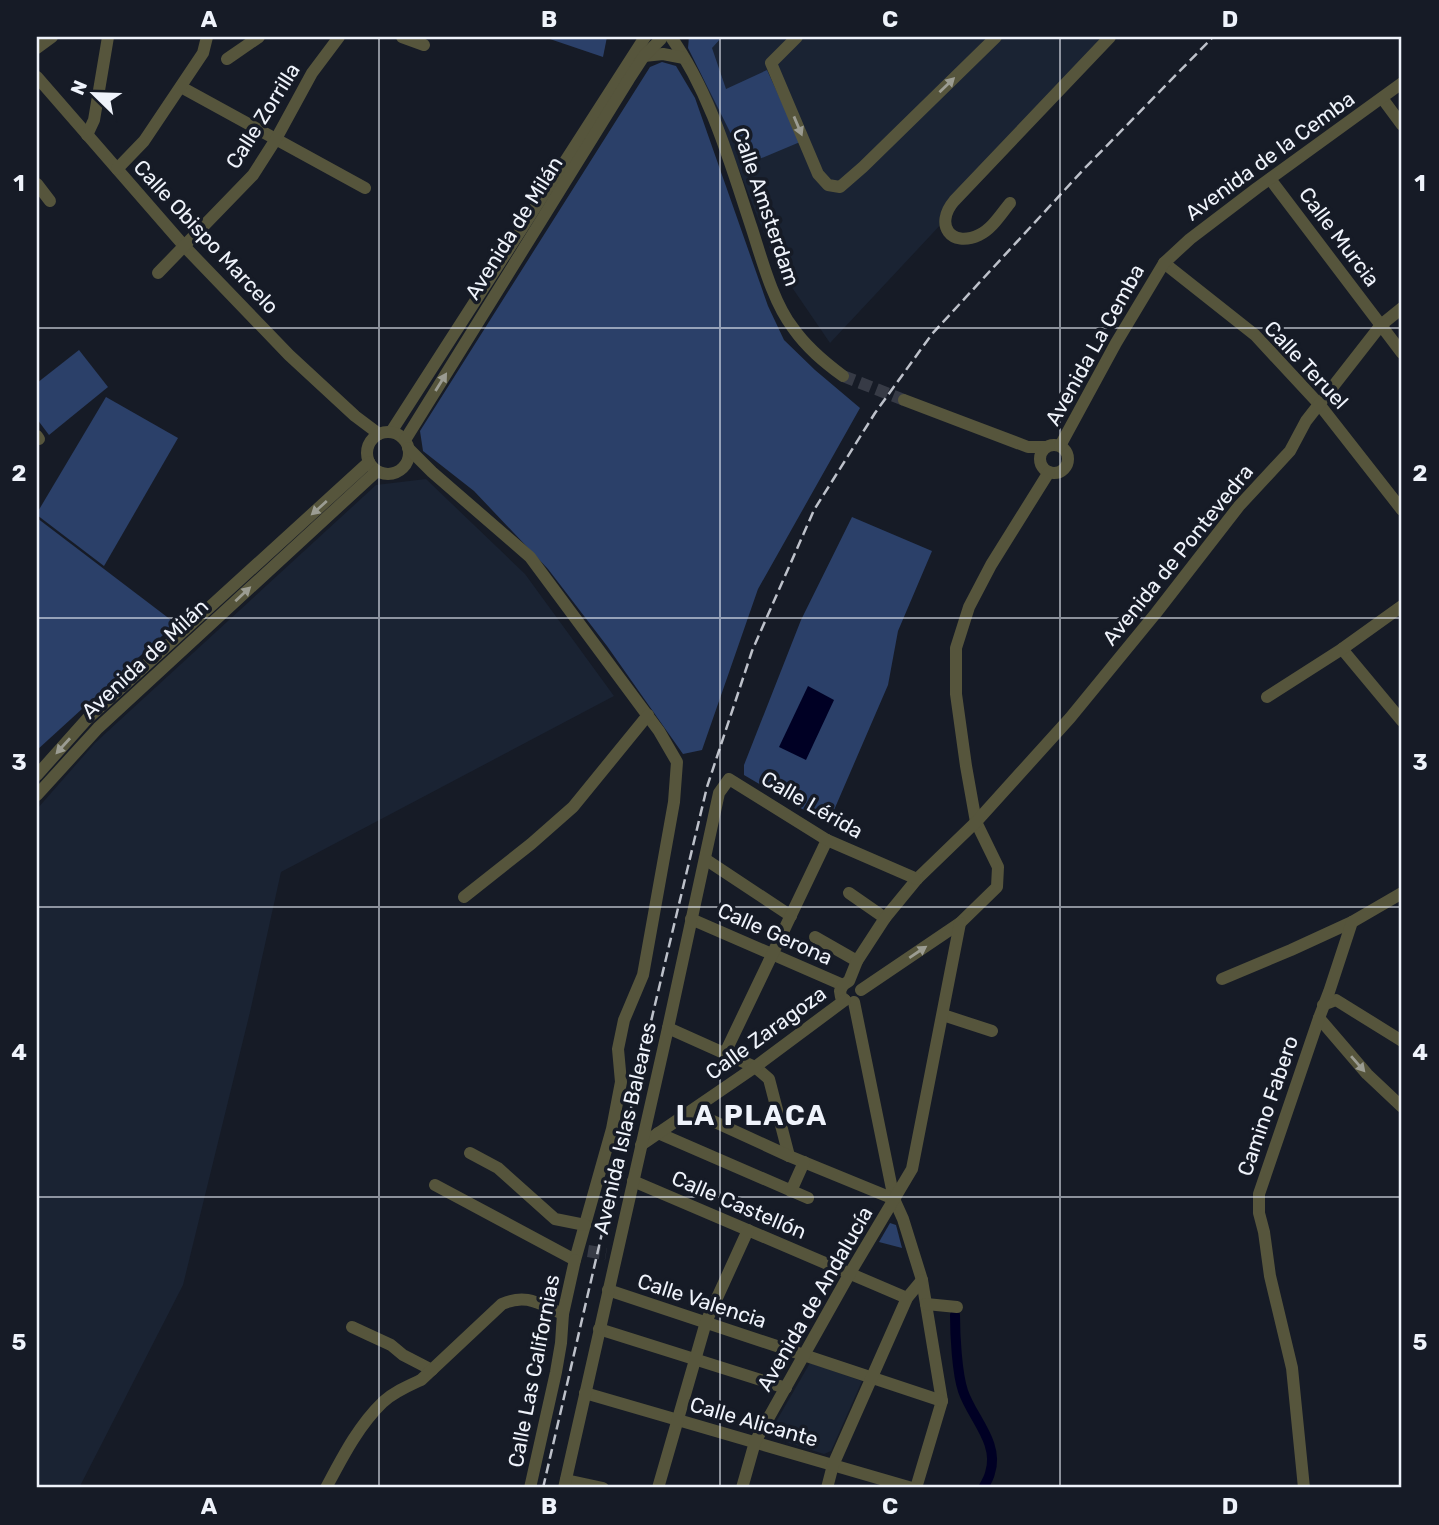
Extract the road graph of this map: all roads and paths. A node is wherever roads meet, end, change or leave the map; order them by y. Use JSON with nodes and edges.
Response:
{"nodes":[{"id":1,"x":52,"y":37,"type":"edge"},
{"id":2,"x":108,"y":37,"type":"edge"},
{"id":3,"x":207,"y":37,"type":"edge"},
{"id":4,"x":258,"y":37,"type":"edge"},
{"id":5,"x":339,"y":37,"type":"edge"},
{"id":6,"x":402,"y":37,"type":"edge"},
{"id":7,"x":645,"y":37,"type":"edge"},
{"id":8,"x":664,"y":37,"type":"edge"},
{"id":9,"x":797,"y":37,"type":"edge"},
{"id":10,"x":996,"y":37,"type":"edge"},
{"id":11,"x":1110,"y":37,"type":"edge"},
{"id":12,"x":424,"y":45,"type":"dead end"},
{"id":13,"x":37,"y":48,"type":"edge"},
{"id":14,"x":645,"y":56,"type":"junction"},
{"id":15,"x":684,"y":58,"type":"junction"},
{"id":16,"x":227,"y":59,"type":"dead end"},
{"id":17,"x":37,"y":78,"type":"edge"},
{"id":18,"x":1402,"y":83,"type":"edge"},
{"id":19,"x":181,"y":87,"type":"junction"},
{"id":20,"x":1381,"y":98,"type":"junction"},
{"id":21,"x":1402,"y":125,"type":"edge"},
{"id":22,"x":87,"y":135,"type":"junction"},
{"id":23,"x":276,"y":138,"type":"junction"},
{"id":24,"x":117,"y":169,"type":"junction"},
{"id":25,"x":1270,"y":179,"type":"junction"},
{"id":26,"x":37,"y":184,"type":"edge"},
{"id":27,"x":365,"y":188,"type":"dead end"},
{"id":28,"x":50,"y":201,"type":"dead end"},
{"id":29,"x":1010,"y":203,"type":"dead end"},
{"id":30,"x":185,"y":247,"type":"junction"},
{"id":31,"x":1164,"y":263,"type":"junction"},
{"id":32,"x":158,"y":274,"type":"dead end"},
{"id":33,"x":1402,"y":308,"type":"edge"},
{"id":34,"x":1381,"y":325,"type":"junction"},
{"id":35,"x":1402,"y":352,"type":"edge"},
{"id":36,"x":843,"y":376,"type":"tunnel mouth"},
{"id":37,"x":904,"y":400,"type":"tunnel mouth"},
{"id":38,"x":1319,"y":404,"type":"junction"},
{"id":39,"x":355,"y":416,"type":"junction"},
{"id":40,"x":385,"y":433,"type":"junction"},
{"id":41,"x":369,"y":444,"type":"junction"},
{"id":42,"x":407,"y":444,"type":"junction"},
{"id":43,"x":1060,"y":446,"type":"junction"},
{"id":44,"x":1028,"y":447,"type":"junction"},
{"id":45,"x":1045,"y":447,"type":"junction"},
{"id":46,"x":1040,"y":461,"type":"junction"},
{"id":47,"x":373,"y":466,"type":"junction"},
{"id":48,"x":401,"y":470,"type":"junction"},
{"id":49,"x":432,"y":472,"type":"junction"},
{"id":50,"x":1049,"y":472,"type":"junction"},
{"id":51,"x":1402,"y":510,"type":"edge"},
{"id":52,"x":1402,"y":607,"type":"edge"},
{"id":53,"x":1342,"y":649,"type":"junction"},
{"id":54,"x":1267,"y":697,"type":"dead end"},
{"id":55,"x":648,"y":715,"type":"junction"},
{"id":56,"x":1402,"y":720,"type":"edge"},
{"id":57,"x":37,"y":775,"type":"edge"},
{"id":58,"x":729,"y":779,"type":"joint"},
{"id":59,"x":37,"y":795,"type":"edge"},
{"id":60,"x":976,"y":822,"type":"junction"},
{"id":61,"x":827,"y":840,"type":"junction"},
{"id":62,"x":705,"y":859,"type":"junction"},
{"id":63,"x":916,"y":878,"type":"junction"},
{"id":64,"x":849,"y":893,"type":"dead end"},
{"id":65,"x":1402,"y":893,"type":"edge"},
{"id":66,"x":464,"y":897,"type":"dead end"},
{"id":67,"x":791,"y":916,"type":"junction"},
{"id":68,"x":885,"y":918,"type":"junction"},
{"id":69,"x":691,"y":919,"type":"junction"},
{"id":70,"x":1352,"y":922,"type":"junction"},
{"id":71,"x":960,"y":923,"type":"junction"},
{"id":72,"x":815,"y":937,"type":"dead end"},
{"id":73,"x":772,"y":954,"type":"junction"},
{"id":74,"x":857,"y":961,"type":"junction"},
{"id":75,"x":1222,"y":979,"type":"dead end"},
{"id":76,"x":846,"y":983,"type":"junction"},
{"id":77,"x":861,"y":989,"type":"junction"},
{"id":78,"x":849,"y":1001,"type":"junction"},
{"id":79,"x":1321,"y":1012,"type":"junction"},
{"id":80,"x":943,"y":1015,"type":"junction"},
{"id":81,"x":668,"y":1028,"type":"junction"},
{"id":82,"x":992,"y":1031,"type":"dead end"},
{"id":83,"x":1402,"y":1041,"type":"edge"},
{"id":84,"x":725,"y":1053,"type":"junction"},
{"id":85,"x":755,"y":1067,"type":"junction"},
{"id":86,"x":1402,"y":1107,"type":"edge"},
{"id":87,"x":691,"y":1111,"type":"junction"},
{"id":88,"x":658,"y":1133,"type":"junction"},
{"id":89,"x":641,"y":1145,"type":"junction"},
{"id":90,"x":470,"y":1153,"type":"dead end"},
{"id":91,"x":789,"y":1156,"type":"junction"},
{"id":92,"x":804,"y":1162,"type":"junction"},
{"id":93,"x":633,"y":1181,"type":"junction"},
{"id":94,"x":435,"y":1185,"type":"dead end"},
{"id":95,"x":791,"y":1191,"type":"junction"},
{"id":96,"x":808,"y":1198,"type":"dead end"},
{"id":97,"x":894,"y":1199,"type":"junction"},
{"id":98,"x":585,"y":1225,"type":"junction"},
{"id":99,"x":748,"y":1230,"type":"junction"},
{"id":100,"x":580,"y":1254,"type":"junction"},
{"id":101,"x":849,"y":1273,"type":"junction"},
{"id":102,"x":922,"y":1280,"type":"junction"},
{"id":103,"x":608,"y":1290,"type":"junction"},
{"id":104,"x":908,"y":1298,"type":"junction"},
{"id":105,"x":926,"y":1304,"type":"junction"},
{"id":106,"x":957,"y":1307,"type":"dead end"},
{"id":107,"x":563,"y":1314,"type":"junction"},
{"id":108,"x":706,"y":1322,"type":"junction"},
{"id":109,"x":352,"y":1327,"type":"dead end"},
{"id":110,"x":599,"y":1329,"type":"junction"},
{"id":111,"x":804,"y":1355,"type":"junction"},
{"id":112,"x":695,"y":1359,"type":"junction"},
{"id":113,"x":432,"y":1370,"type":"junction"},
{"id":114,"x":872,"y":1377,"type":"junction"},
{"id":115,"x":786,"y":1388,"type":"junction"},
{"id":116,"x":585,"y":1393,"type":"junction"},
{"id":117,"x":943,"y":1401,"type":"junction"},
{"id":118,"x":677,"y":1419,"type":"junction"},
{"id":119,"x":755,"y":1442,"type":"junction"},
{"id":120,"x":833,"y":1465,"type":"junction"},
{"id":121,"x":565,"y":1484,"type":"edge"},
{"id":122,"x":326,"y":1488,"type":"edge"},
{"id":123,"x":530,"y":1488,"type":"edge"},
{"id":124,"x":603,"y":1488,"type":"edge"},
{"id":125,"x":658,"y":1488,"type":"edge"},
{"id":126,"x":742,"y":1488,"type":"edge"},
{"id":127,"x":827,"y":1488,"type":"edge"},
{"id":128,"x":914,"y":1488,"type":"edge"},
{"id":129,"x":1304,"y":1488,"type":"edge"}],
"edges":[{"from":1,"to":13,"type":"street"},
{"from":2,"to":22,"type":"street"},
{"from":3,"to":19,"type":"street"},
{"from":4,"to":16,"type":"street"},
{"from":5,"to":23,"type":"street","name":"Calle Zorrilla"},
{"from":6,"to":12,"type":"street"},
{"from":7,"to":40,"type":"street","name":"Avenida de Milán"},
{"from":8,"to":14,"type":"street","name":"Avenida de Milán"},
{"from":8,"to":15,"type":"street","name":"Calle Amsterdam"},
{"from":9,"to":10,"type":"street","one_way":true},
{"from":11,"to":29,"type":"street"},
{"from":14,"to":15,"type":"street"},
{"from":42,"to":14,"type":"street","name":"Avenida de Milán","one_way":true},
{"from":15,"to":36,"type":"street","name":"Calle Amsterdam"},
{"from":17,"to":22,"type":"street","name":"Calle Obispo Marcelo"},
{"from":18,"to":20,"type":"street","name":"Avenida de la Cemba"},
{"from":19,"to":23,"type":"street"},
{"from":19,"to":24,"type":"street"},
{"from":20,"to":21,"type":"street"},
{"from":20,"to":25,"type":"street","name":"Avenida de la Cemba"},
{"from":22,"to":24,"type":"street","name":"Calle Obispo Marcelo"},
{"from":23,"to":27,"type":"street"},
{"from":23,"to":30,"type":"street","name":"Calle Zorrilla"},
{"from":24,"to":30,"type":"street","name":"Calle Obispo Marcelo"},
{"from":25,"to":31,"type":"street","name":"Avenida de la Cemba"},
{"from":25,"to":34,"type":"street","name":"Calle Murcia"},
{"from":26,"to":28,"type":"street"},
{"from":30,"to":32,"type":"street","name":"Calle Zorrilla"},
{"from":30,"to":39,"type":"street","name":"Calle Obispo Marcelo"},
{"from":31,"to":38,"type":"street","name":"Calle Teruel"},
{"from":31,"to":43,"type":"street","name":"Avenida La Cemba"},
{"from":33,"to":34,"type":"street","name":"Avenida de Pontevedra"},
{"from":34,"to":35,"type":"street","name":"Calle Murcia"},
{"from":34,"to":38,"type":"street","name":"Avenida de Pontevedra"},
{"from":37,"to":44,"type":"street"},
{"from":38,"to":51,"type":"street","name":"Calle Teruel"},
{"from":38,"to":60,"type":"street","name":"Avenida de Pontevedra"},
{"from":39,"to":40,"type":"street","name":"Calle Obispo Marcelo"},
{"from":39,"to":41,"type":"street","name":"Calle Obispo Marcelo"},
{"from":40,"to":41,"type":"street"},
{"from":40,"to":42,"type":"street"},
{"from":41,"to":47,"type":"street"},
{"from":42,"to":48,"type":"street"},
{"from":42,"to":49,"type":"street","name":"Calle Las Californias"},
{"from":43,"to":45,"type":"street"},
{"from":43,"to":50,"type":"street"},
{"from":44,"to":45,"type":"street"},
{"from":44,"to":46,"type":"street"},
{"from":45,"to":46,"type":"street"},
{"from":46,"to":50,"type":"street"},
{"from":47,"to":48,"type":"street"},
{"from":47,"to":57,"type":"street","name":"Avenida de Milán","one_way":true},
{"from":59,"to":47,"type":"street","name":"Avenida de Milán","one_way":true},
{"from":48,"to":49,"type":"street"},
{"from":49,"to":55,"type":"street","name":"Calle Las Californias"},
{"from":50,"to":60,"type":"street"},
{"from":52,"to":53,"type":"street"},
{"from":53,"to":54,"type":"street"},
{"from":53,"to":56,"type":"street"},
{"from":55,"to":66,"type":"street"},
{"from":55,"to":98,"type":"street","name":"Calle Las Californias"},
{"from":58,"to":61,"type":"street","name":"Calle Lérida"},
{"from":58,"to":62,"type":"street","name":"Avenida Islas Baleares"},
{"from":60,"to":63,"type":"street","name":"Avenida de Pontevedra"},
{"from":60,"to":71,"type":"street"},
{"from":61,"to":63,"type":"street","name":"Calle Lérida"},
{"from":61,"to":67,"type":"street"},
{"from":62,"to":67,"type":"street"},
{"from":62,"to":69,"type":"street","name":"Avenida Islas Baleares"},
{"from":63,"to":68,"type":"street","name":"Avenida de Pontevedra"},
{"from":64,"to":68,"type":"street"},
{"from":65,"to":70,"type":"street"},
{"from":67,"to":73,"type":"street"},
{"from":68,"to":74,"type":"street","name":"Avenida de Pontevedra"},
{"from":69,"to":73,"type":"street","name":"Calle Gerona"},
{"from":69,"to":81,"type":"street","name":"Avenida Islas Baleares"},
{"from":70,"to":75,"type":"street"},
{"from":70,"to":79,"type":"street","name":"Camino Fabero"},
{"from":77,"to":71,"type":"street","one_way":true},
{"from":71,"to":80,"type":"street"},
{"from":72,"to":74,"type":"street"},
{"from":73,"to":76,"type":"street","name":"Calle Gerona"},
{"from":73,"to":84,"type":"street"},
{"from":74,"to":76,"type":"street","name":"Avenida de Pontevedra"},
{"from":76,"to":77,"type":"street"},
{"from":76,"to":78,"type":"street"},
{"from":77,"to":78,"type":"street"},
{"from":78,"to":85,"type":"street","name":"Calle Zaragoza"},
{"from":78,"to":97,"type":"street","name":"Avenida de Andalucía"},
{"from":79,"to":83,"type":"street"},
{"from":79,"to":86,"type":"street","one_way":true},
{"from":79,"to":129,"type":"street","name":"Camino Fabero"},
{"from":80,"to":82,"type":"street"},
{"from":80,"to":97,"type":"street"},
{"from":81,"to":84,"type":"street"},
{"from":81,"to":89,"type":"street","name":"Avenida Islas Baleares"},
{"from":84,"to":85,"type":"street"},
{"from":85,"to":87,"type":"street","name":"Calle Zaragoza"},
{"from":85,"to":91,"type":"street"},
{"from":87,"to":88,"type":"street","name":"Calle Zaragoza"},
{"from":87,"to":91,"type":"street"},
{"from":88,"to":89,"type":"street","name":"Calle Zaragoza"},
{"from":88,"to":95,"type":"street"},
{"from":89,"to":93,"type":"street","name":"Avenida Islas Baleares"},
{"from":90,"to":98,"type":"street"},
{"from":91,"to":92,"type":"street"},
{"from":92,"to":95,"type":"street"},
{"from":92,"to":97,"type":"street"},
{"from":93,"to":99,"type":"street","name":"Calle Castellón"},
{"from":93,"to":103,"type":"street","name":"Avenida Islas Baleares"},
{"from":94,"to":100,"type":"street"},
{"from":95,"to":96,"type":"street"},
{"from":97,"to":101,"type":"street","name":"Avenida de Andalucía"},
{"from":97,"to":102,"type":"street"},
{"from":98,"to":100,"type":"street","name":"Calle Las Californias"},
{"from":99,"to":101,"type":"street","name":"Calle Castellón"},
{"from":99,"to":108,"type":"street"},
{"from":100,"to":107,"type":"street","name":"Calle Las Californias"},
{"from":101,"to":104,"type":"street","name":"Calle Castellón"},
{"from":101,"to":111,"type":"street","name":"Avenida de Andalucía"},
{"from":102,"to":104,"type":"street"},
{"from":102,"to":105,"type":"street"},
{"from":103,"to":108,"type":"street","name":"Calle Valencia"},
{"from":103,"to":110,"type":"street","name":"Avenida Islas Baleares"},
{"from":104,"to":114,"type":"street"},
{"from":105,"to":106,"type":"street"},
{"from":105,"to":117,"type":"street"},
{"from":107,"to":113,"type":"street"},
{"from":107,"to":123,"type":"street","name":"Calle Las Californias"},
{"from":108,"to":111,"type":"street","name":"Calle Valencia"},
{"from":108,"to":112,"type":"street"},
{"from":109,"to":113,"type":"street"},
{"from":110,"to":112,"type":"street"},
{"from":110,"to":116,"type":"street","name":"Avenida Islas Baleares"},
{"from":111,"to":114,"type":"street","name":"Calle Valencia"},
{"from":111,"to":115,"type":"street","name":"Avenida de Andalucía"},
{"from":112,"to":115,"type":"street"},
{"from":112,"to":118,"type":"street"},
{"from":113,"to":122,"type":"street"},
{"from":114,"to":117,"type":"street","name":"Calle Valencia"},
{"from":114,"to":120,"type":"street"},
{"from":115,"to":119,"type":"street","name":"Avenida de Andalucía"},
{"from":116,"to":118,"type":"street","name":"Calle Alicante"},
{"from":116,"to":121,"type":"street","name":"Avenida Islas Baleares"},
{"from":117,"to":128,"type":"street"},
{"from":118,"to":119,"type":"street","name":"Calle Alicante"},
{"from":118,"to":125,"type":"street"},
{"from":119,"to":120,"type":"street","name":"Calle Alicante"},
{"from":119,"to":126,"type":"street","name":"Avenida de Andalucía"},
{"from":120,"to":127,"type":"street"},
{"from":120,"to":128,"type":"street","name":"Calle Alicante"},
{"from":121,"to":124,"type":"street"}]}
